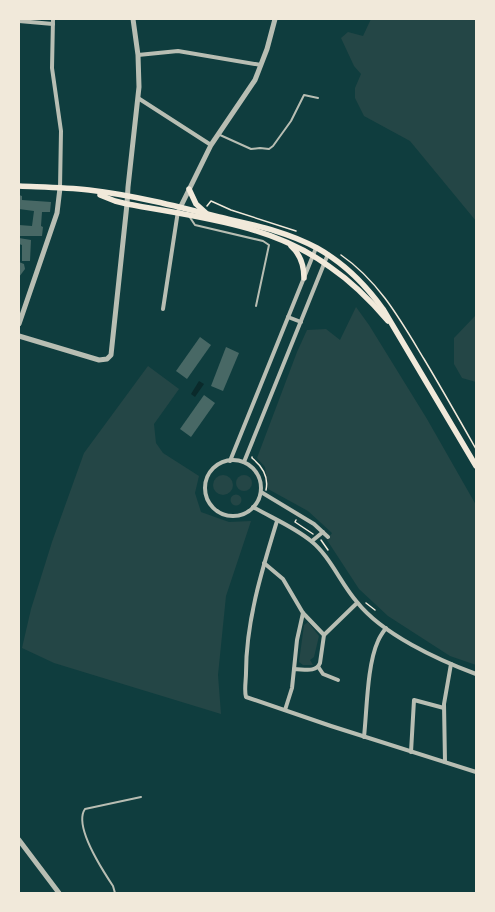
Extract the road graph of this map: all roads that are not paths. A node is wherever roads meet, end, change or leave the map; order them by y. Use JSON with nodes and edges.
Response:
{"nodes":[{"id":1,"x":133,"y":19,"type":"edge"},
{"id":2,"x":275,"y":19,"type":"edge"},
{"id":3,"x":19,"y":21,"type":"edge"},
{"id":4,"x":53,"y":21,"type":"edge"},
{"id":5,"x":138,"y":55,"type":"junction"},
{"id":6,"x":261,"y":65,"type":"junction"},
{"id":7,"x":138,"y":98,"type":"junction"},
{"id":8,"x":318,"y":98,"type":"dead end"},
{"id":9,"x":219,"y":134,"type":"junction"},
{"id":10,"x":211,"y":145,"type":"junction"},
{"id":11,"x":19,"y":186,"type":"edge"},
{"id":12,"x":60,"y":188,"type":"junction"},
{"id":13,"x":189,"y":189,"type":"junction"},
{"id":14,"x":90,"y":190,"type":"junction"},
{"id":15,"x":127,"y":197,"type":"junction"},
{"id":16,"x":127,"y":204,"type":"junction"},
{"id":17,"x":178,"y":210,"type":"junction"},
{"id":18,"x":189,"y":215,"type":"junction"},
{"id":19,"x":214,"y":216,"type":"junction"},
{"id":20,"x":287,"y":243,"type":"junction"},
{"id":21,"x":316,"y":248,"type":"junction"},
{"id":22,"x":328,"y":254,"type":"junction"},
{"id":23,"x":312,"y":256,"type":"junction"},
{"id":24,"x":324,"y":263,"type":"junction"},
{"id":25,"x":304,"y":278,"type":"junction"},
{"id":26,"x":256,"y":306,"type":"dead end"},
{"id":27,"x":163,"y":309,"type":"dead end"},
{"id":28,"x":288,"y":316,"type":"junction"},
{"id":29,"x":301,"y":322,"type":"junction"},
{"id":30,"x":19,"y":324,"type":"edge"},
{"id":31,"x":399,"y":334,"type":"junction"},
{"id":32,"x":19,"y":336,"type":"edge"},
{"id":33,"x":230,"y":461,"type":"junction"},
{"id":34,"x":244,"y":462,"type":"junction"},
{"id":35,"x":476,"y":466,"type":"edge"},
{"id":36,"x":261,"y":492,"type":"junction"},
{"id":37,"x":253,"y":507,"type":"junction"},
{"id":38,"x":277,"y":521,"type":"junction"},
{"id":39,"x":323,"y":532,"type":"junction"},
{"id":40,"x":328,"y":537,"type":"dead end"},
{"id":41,"x":312,"y":542,"type":"junction"},
{"id":42,"x":264,"y":563,"type":"junction"},
{"id":43,"x":357,"y":603,"type":"junction"},
{"id":44,"x":303,"y":613,"type":"junction"},
{"id":45,"x":386,"y":628,"type":"junction"},
{"id":46,"x":324,"y":635,"type":"junction"},
{"id":47,"x":450,"y":664,"type":"junction"},
{"id":48,"x":319,"y":668,"type":"junction"},
{"id":49,"x":294,"y":669,"type":"junction"},
{"id":50,"x":476,"y":674,"type":"edge"},
{"id":51,"x":338,"y":680,"type":"dead end"},
{"id":52,"x":444,"y":708,"type":"junction"},
{"id":53,"x":285,"y":710,"type":"junction"},
{"id":54,"x":364,"y":737,"type":"junction"},
{"id":55,"x":411,"y":752,"type":"junction"},
{"id":56,"x":445,"y":762,"type":"junction"},
{"id":57,"x":476,"y":772,"type":"edge"},
{"id":58,"x":141,"y":797,"type":"dead end"},
{"id":59,"x":19,"y":840,"type":"edge"},
{"id":60,"x":59,"y":893,"type":"edge"},
{"id":61,"x":115,"y":893,"type":"edge"}],
"edges":[{"from":1,"to":5,"type":"street"},
{"from":2,"to":6,"type":"street"},
{"from":3,"to":4,"type":"street"},
{"from":4,"to":12,"type":"street"},
{"from":5,"to":6,"type":"street"},
{"from":5,"to":7,"type":"street"},
{"from":6,"to":9,"type":"street"},
{"from":7,"to":10,"type":"street"},
{"from":7,"to":15,"type":"street"},
{"from":8,"to":9,"type":"lane"},
{"from":9,"to":10,"type":"street"},
{"from":10,"to":13,"type":"street"},
{"from":11,"to":12,"type":"main road"},
{"from":12,"to":14,"type":"main road"},
{"from":12,"to":30,"type":"street"},
{"from":13,"to":17,"type":"street"},
{"from":13,"to":19,"type":"main road"},
{"from":14,"to":15,"type":"main road"},
{"from":14,"to":16,"type":"main road"},
{"from":15,"to":16,"type":"street"},
{"from":15,"to":17,"type":"main road"},
{"from":16,"to":17,"type":"main road"},
{"from":16,"to":32,"type":"street"},
{"from":17,"to":18,"type":"main road"},
{"from":17,"to":19,"type":"main road"},
{"from":17,"to":27,"type":"street"},
{"from":18,"to":20,"type":"main road"},
{"from":18,"to":26,"type":"lane"},
{"from":19,"to":21,"type":"main road"},
{"from":20,"to":23,"type":"main road"},
{"from":20,"to":25,"type":"main road"},
{"from":21,"to":22,"type":"main road"},
{"from":21,"to":23,"type":"street"},
{"from":22,"to":24,"type":"street"},
{"from":22,"to":31,"type":"main road"},
{"from":23,"to":24,"type":"main road"},
{"from":23,"to":25,"type":"street"},
{"from":24,"to":29,"type":"street"},
{"from":24,"to":31,"type":"main road"},
{"from":25,"to":28,"type":"street"},
{"from":28,"to":29,"type":"street"},
{"from":28,"to":33,"type":"street"},
{"from":29,"to":34,"type":"street"},
{"from":31,"to":35,"type":"main road"},
{"from":33,"to":34,"type":"street"},
{"from":33,"to":37,"type":"street"},
{"from":34,"to":36,"type":"street"},
{"from":36,"to":37,"type":"street"},
{"from":36,"to":39,"type":"street"},
{"from":37,"to":38,"type":"street"},
{"from":38,"to":41,"type":"street"},
{"from":38,"to":42,"type":"street"},
{"from":39,"to":40,"type":"street"},
{"from":39,"to":41,"type":"street"},
{"from":41,"to":43,"type":"street"},
{"from":42,"to":44,"type":"street"},
{"from":42,"to":53,"type":"street"},
{"from":43,"to":45,"type":"street"},
{"from":43,"to":46,"type":"street"},
{"from":44,"to":46,"type":"street"},
{"from":44,"to":49,"type":"street"},
{"from":45,"to":47,"type":"street"},
{"from":45,"to":54,"type":"street"},
{"from":46,"to":48,"type":"street"},
{"from":47,"to":50,"type":"street"},
{"from":47,"to":52,"type":"street"},
{"from":48,"to":49,"type":"street"},
{"from":48,"to":51,"type":"street"},
{"from":49,"to":53,"type":"street"},
{"from":52,"to":55,"type":"street"},
{"from":52,"to":56,"type":"street"},
{"from":53,"to":54,"type":"street"},
{"from":54,"to":55,"type":"street"},
{"from":55,"to":56,"type":"street"},
{"from":56,"to":57,"type":"street"},
{"from":58,"to":61,"type":"lane"},
{"from":59,"to":60,"type":"street"}]}
